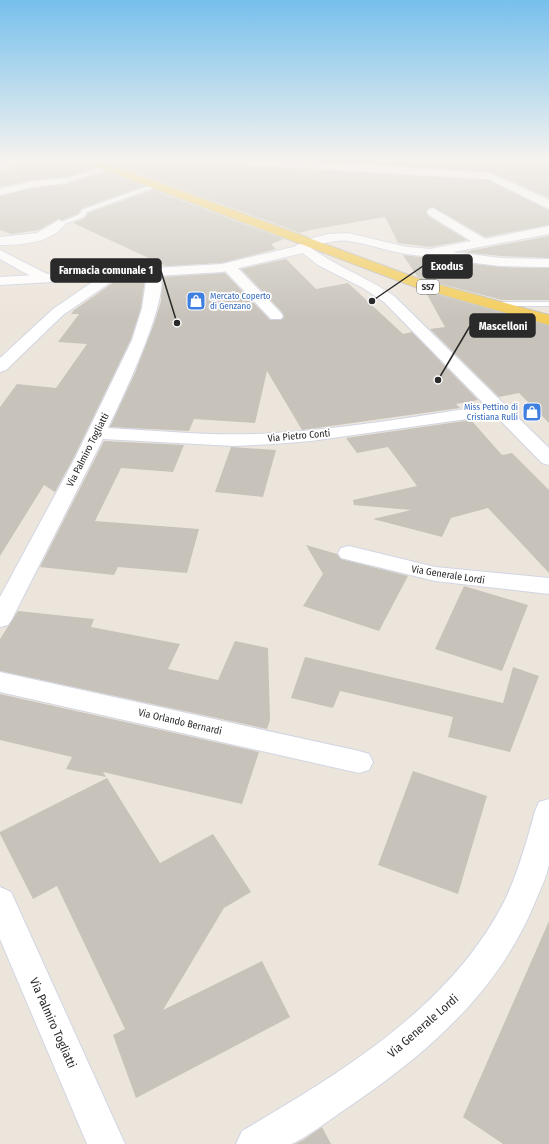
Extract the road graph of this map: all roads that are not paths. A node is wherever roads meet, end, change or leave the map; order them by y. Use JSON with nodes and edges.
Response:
{"nodes":[{"id":1,"x":83,"y":213,"type":"edge"},
{"id":2,"x":227,"y":213,"type":"edge"},
{"id":3,"x":435,"y":213,"type":"edge"},
{"id":4,"x":59,"y":224,"type":"joint"},
{"id":5,"x":549,"y":230,"type":"edge"},
{"id":6,"x":0,"y":241,"type":"edge"},
{"id":7,"x":483,"y":243,"type":"junction"},
{"id":8,"x":306,"y":245,"type":"junction"},
{"id":9,"x":0,"y":254,"type":"edge"},
{"id":10,"x":430,"y":254,"type":"junction"},
{"id":11,"x":549,"y":263,"type":"edge"},
{"id":12,"x":229,"y":267,"type":"junction"},
{"id":13,"x":154,"y":273,"type":"junction"},
{"id":14,"x":112,"y":275,"type":"junction"},
{"id":15,"x":46,"y":279,"type":"junction"},
{"id":16,"x":0,"y":281,"type":"edge"},
{"id":17,"x":490,"y":304,"type":"junction"},
{"id":18,"x":549,"y":304,"type":"edge"},
{"id":19,"x":276,"y":316,"type":"dead end"},
{"id":20,"x":549,"y":320,"type":"edge"},
{"id":21,"x":0,"y":366,"type":"edge"},
{"id":22,"x":498,"y":409,"type":"junction"},
{"id":23,"x":97,"y":433,"type":"junction"},
{"id":24,"x":549,"y":459,"type":"edge"},
{"id":25,"x":349,"y":553,"type":"dead end"},
{"id":26,"x":549,"y":586,"type":"edge"},
{"id":27,"x":0,"y":619,"type":"edge"},
{"id":28,"x":0,"y":682,"type":"edge"},
{"id":29,"x":359,"y":762,"type":"dead end"},
{"id":30,"x":549,"y":811,"type":"edge"},
{"id":31,"x":0,"y":902,"type":"edge"},
{"id":32,"x":106,"y":1144,"type":"edge"},
{"id":33,"x":255,"y":1144,"type":"edge"}],
"edges":[{"from":1,"to":4,"type":"lane"},
{"from":2,"to":8,"type":"main road","number":"SS7"},
{"from":3,"to":7,"type":"street"},
{"from":4,"to":6,"type":"street"},
{"from":5,"to":7,"type":"street"},
{"from":7,"to":10,"type":"street"},
{"from":8,"to":10,"type":"street"},
{"from":8,"to":12,"type":"street"},
{"from":8,"to":17,"type":"main road","number":"SS7"},
{"from":8,"to":22,"type":"street"},
{"from":9,"to":15,"type":"street"},
{"from":10,"to":11,"type":"street"},
{"from":12,"to":13,"type":"street"},
{"from":12,"to":19,"type":"street"},
{"from":13,"to":14,"type":"street"},
{"from":13,"to":23,"type":"street","name":"Via Palmiro Togliatti"},
{"from":14,"to":15,"type":"street"},
{"from":14,"to":21,"type":"street"},
{"from":15,"to":16,"type":"street"},
{"from":17,"to":18,"type":"lane"},
{"from":17,"to":20,"type":"main road","number":"SS7"},
{"from":22,"to":23,"type":"street","name":"Via Pietro Conti"},
{"from":22,"to":24,"type":"street"},
{"from":23,"to":27,"type":"street","name":"Via Palmiro Togliatti"},
{"from":25,"to":26,"type":"street","name":"Via Generale Lordi"},
{"from":28,"to":29,"type":"street","name":"Via Orlando Bernardi"},
{"from":30,"to":33,"type":"street","name":"Via Generale Lordi"},
{"from":31,"to":32,"type":"street","name":"Via Palmiro Togliatti"}]}
